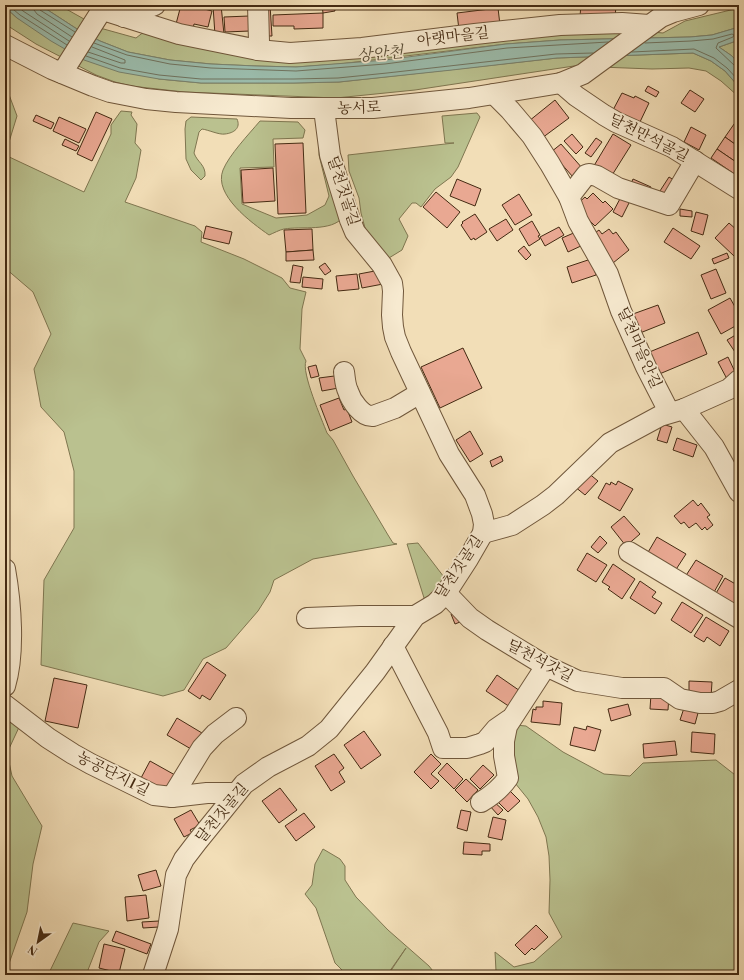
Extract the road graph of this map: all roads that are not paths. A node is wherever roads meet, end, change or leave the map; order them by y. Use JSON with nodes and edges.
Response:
{"nodes":[{"id":1,"x":155,"y":5,"type":"edge"},
{"id":2,"x":258,"y":5,"type":"edge"},
{"id":3,"x":699,"y":5,"type":"edge"},
{"id":4,"x":102,"y":11,"type":"edge"},
{"id":5,"x":124,"y":17,"type":"junction"},
{"id":6,"x":646,"y":27,"type":"junction"},
{"id":7,"x":6,"y":50,"type":"edge"},
{"id":8,"x":258,"y":50,"type":"junction"},
{"id":9,"x":65,"y":68,"type":"junction"},
{"id":10,"x":561,"y":83,"type":"junction"},
{"id":11,"x":494,"y":94,"type":"junction"},
{"id":12,"x":324,"y":109,"type":"junction"},
{"id":13,"x":695,"y":161,"type":"junction"},
{"id":14,"x":739,"y":189,"type":"edge"},
{"id":15,"x":569,"y":197,"type":"junction"},
{"id":16,"x":344,"y":372,"type":"dead end"},
{"id":17,"x":739,"y":380,"type":"edge"},
{"id":18,"x":420,"y":393,"type":"junction"},
{"id":19,"x":676,"y":411,"type":"junction"},
{"id":20,"x":739,"y":492,"type":"edge"},
{"id":21,"x":483,"y":533,"type":"junction"},
{"id":22,"x":629,"y":552,"type":"dead end"},
{"id":23,"x":5,"y":569,"type":"edge"},
{"id":24,"x":446,"y":593,"type":"junction"},
{"id":25,"x":414,"y":616,"type":"junction"},
{"id":26,"x":307,"y":618,"type":"dead end"},
{"id":27,"x":739,"y":618,"type":"edge"},
{"id":28,"x":393,"y":646,"type":"junction"},
{"id":29,"x":546,"y":666,"type":"junction"},
{"id":30,"x":5,"y":686,"type":"edge"},
{"id":31,"x":739,"y":690,"type":"edge"},
{"id":32,"x":5,"y":705,"type":"edge"},
{"id":33,"x":236,"y":718,"type":"dead end"},
{"id":34,"x":509,"y":720,"type":"junction"},
{"id":35,"x":236,"y":793,"type":"junction"},
{"id":36,"x":172,"y":797,"type":"junction"},
{"id":37,"x":481,"y":802,"type":"dead end"},
{"id":38,"x":153,"y":975,"type":"edge"}],
"edges":[{"from":1,"to":5,"type":"street"},
{"from":2,"to":8,"type":"street"},
{"from":3,"to":6,"type":"street","name":"농서로"},
{"from":4,"to":5,"type":"street","name":"아랫마을길"},
{"from":4,"to":9,"type":"street"},
{"from":5,"to":8,"type":"street","name":"아랫마을길"},
{"from":6,"to":8,"type":"street","name":"아랫마을길"},
{"from":6,"to":10,"type":"street","name":"농서로"},
{"from":7,"to":9,"type":"street","name":"농서로"},
{"from":9,"to":12,"type":"street","name":"농서로"},
{"from":10,"to":11,"type":"street","name":"농서로"},
{"from":10,"to":13,"type":"street","name":"달천만석골길"},
{"from":11,"to":12,"type":"street","name":"농서로"},
{"from":11,"to":15,"type":"street","name":"달천마을안길"},
{"from":12,"to":18,"type":"street","name":"달천짓골길"},
{"from":13,"to":14,"type":"street","name":"달천만석골길"},
{"from":13,"to":15,"type":"street"},
{"from":15,"to":19,"type":"street","name":"달천마을안길"},
{"from":16,"to":18,"type":"street"},
{"from":17,"to":19,"type":"street"},
{"from":18,"to":21,"type":"street","name":"달천짓골길"},
{"from":19,"to":20,"type":"street","name":"달천마을안길"},
{"from":19,"to":21,"type":"street"},
{"from":21,"to":24,"type":"street","name":"달천짓골길"},
{"from":22,"to":27,"type":"street"},
{"from":23,"to":30,"type":"street"},
{"from":24,"to":25,"type":"street","name":"달천짓골길"},
{"from":24,"to":29,"type":"street","name":"달천석갓길"},
{"from":25,"to":26,"type":"street"},
{"from":25,"to":28,"type":"street","name":"달천짓골길"},
{"from":28,"to":34,"type":"street"},
{"from":28,"to":35,"type":"street","name":"달천짓골길"},
{"from":29,"to":31,"type":"street","name":"달천석갓길"},
{"from":29,"to":34,"type":"street"},
{"from":32,"to":36,"type":"street","name":"농공단지1길"},
{"from":33,"to":36,"type":"street"},
{"from":34,"to":37,"type":"street"},
{"from":35,"to":36,"type":"street","name":"농공단지1길"},
{"from":35,"to":38,"type":"street","name":"달천짓골길"}]}
